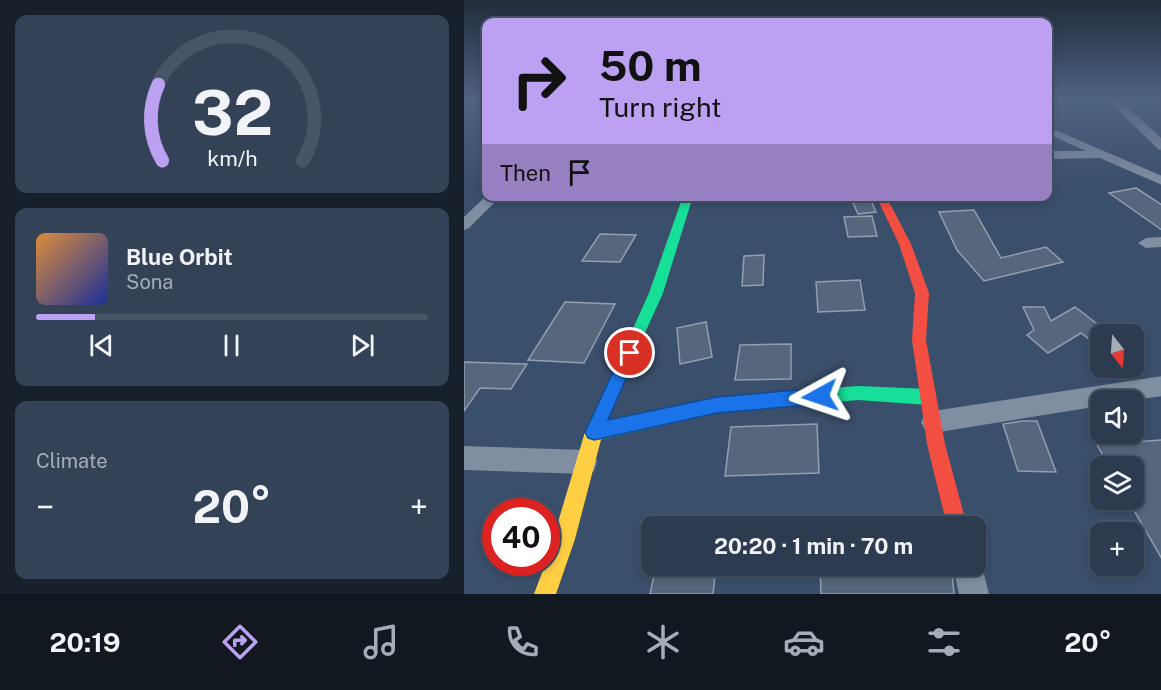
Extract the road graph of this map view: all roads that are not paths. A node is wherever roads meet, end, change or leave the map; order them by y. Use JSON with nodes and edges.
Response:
{"nodes":[{"id":1,"x":1052,"y":132,"type":"edge"},
{"id":2,"x":1158,"y":137,"type":"edge"},
{"id":3,"x":1162,"y":147,"type":"edge"},
{"id":4,"x":1101,"y":155,"type":"junction"},
{"id":5,"x":1052,"y":156,"type":"edge"},
{"id":6,"x":1162,"y":181,"type":"edge"},
{"id":7,"x":489,"y":201,"type":"edge"},
{"id":8,"x":686,"y":201,"type":"edge"},
{"id":9,"x":884,"y":201,"type":"edge"},
{"id":10,"x":464,"y":225,"type":"edge"},
{"id":11,"x":1162,"y":386,"type":"edge"},
{"id":12,"x":928,"y":397,"type":"junction"},
{"id":13,"x":933,"y":422,"type":"junction"},
{"id":14,"x":594,"y":432,"type":"junction"},
{"id":15,"x":464,"y":458,"type":"edge"},
{"id":16,"x":584,"y":462,"type":"junction"},
{"id":17,"x":954,"y":516,"type":"edge"},
{"id":18,"x":970,"y":576,"type":"edge"},
{"id":19,"x":545,"y":594,"type":"edge"},
{"id":20,"x":974,"y":594,"type":"edge"}],
"edges":[{"from":1,"to":4,"type":"street"},
{"from":2,"to":3,"type":"street"},
{"from":4,"to":5,"type":"street"},
{"from":4,"to":6,"type":"street"},
{"from":7,"to":10,"type":"street"},
{"from":8,"to":14,"type":"street"},
{"from":9,"to":12,"type":"street"},
{"from":11,"to":13,"type":"street"},
{"from":12,"to":13,"type":"street"},
{"from":12,"to":14,"type":"street"},
{"from":13,"to":17,"type":"street"},
{"from":14,"to":16,"type":"street"},
{"from":15,"to":16,"type":"street"},
{"from":16,"to":19,"type":"street"},
{"from":18,"to":20,"type":"street"}]}
